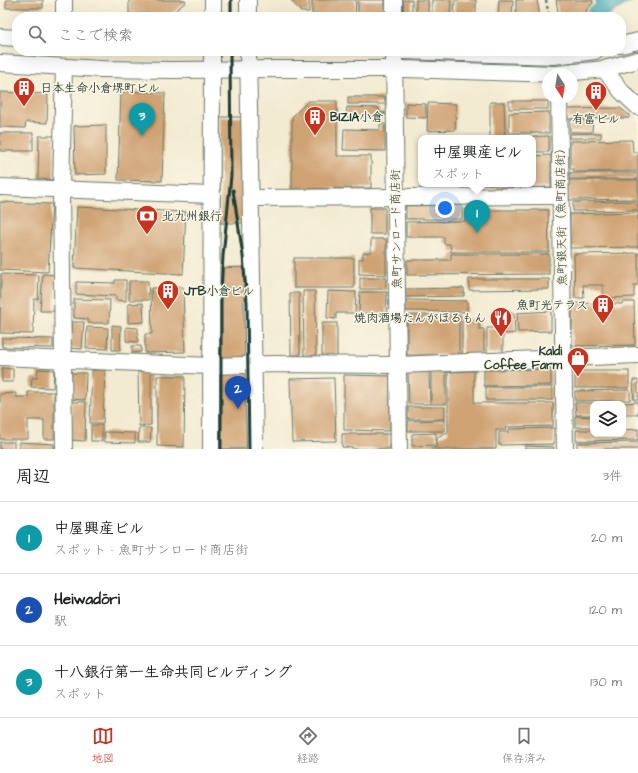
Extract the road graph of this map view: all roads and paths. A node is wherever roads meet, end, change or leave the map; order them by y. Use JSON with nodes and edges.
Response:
{"nodes":[{"id":1,"x":64,"y":0,"type":"edge"},
{"id":2,"x":213,"y":0,"type":"edge"},
{"id":3,"x":248,"y":0,"type":"edge"},
{"id":4,"x":394,"y":0,"type":"edge"},
{"id":5,"x":546,"y":0,"type":"edge"},
{"id":6,"x":64,"y":12,"type":"edge"},
{"id":7,"x":213,"y":12,"type":"edge"},
{"id":8,"x":248,"y":12,"type":"edge"},
{"id":9,"x":394,"y":12,"type":"edge"},
{"id":10,"x":548,"y":12,"type":"edge"},
{"id":11,"x":0,"y":37,"type":"edge"},
{"id":12,"x":12,"y":38,"type":"edge"},
{"id":13,"x":638,"y":40,"type":"edge"},
{"id":14,"x":626,"y":44,"type":"edge"},
{"id":15,"x":212,"y":56,"type":"edge"},
{"id":16,"x":248,"y":56,"type":"edge"},
{"id":17,"x":394,"y":56,"type":"edge"},
{"id":18,"x":638,"y":60,"type":"edge"},
{"id":19,"x":0,"y":63,"type":"edge"},
{"id":20,"x":64,"y":67,"type":"junction"},
{"id":21,"x":610,"y":67,"type":"junction"},
{"id":22,"x":212,"y":70,"type":"junction"},
{"id":23,"x":249,"y":70,"type":"junction"},
{"id":24,"x":394,"y":70,"type":"junction"},
{"id":25,"x":559,"y":104,"type":"edge"},
{"id":26,"x":638,"y":107,"type":"edge"},
{"id":27,"x":0,"y":187,"type":"edge"},
{"id":28,"x":61,"y":189,"type":"junction"},
{"id":29,"x":212,"y":194,"type":"junction"},
{"id":30,"x":560,"y":196,"type":"junction"},
{"id":31,"x":395,"y":197,"type":"junction"},
{"id":32,"x":252,"y":198,"type":"junction"},
{"id":33,"x":638,"y":355,"type":"edge"},
{"id":34,"x":0,"y":357,"type":"edge"},
{"id":35,"x":563,"y":358,"type":"junction"},
{"id":36,"x":63,"y":359,"type":"junction"},
{"id":37,"x":254,"y":364,"type":"junction"},
{"id":38,"x":398,"y":365,"type":"junction"},
{"id":39,"x":211,"y":366,"type":"junction"},
{"id":40,"x":64,"y":449,"type":"edge"},
{"id":41,"x":211,"y":449,"type":"edge"},
{"id":42,"x":255,"y":449,"type":"edge"},
{"id":43,"x":399,"y":449,"type":"edge"},
{"id":44,"x":565,"y":449,"type":"edge"}],
"edges":[{"from":1,"to":6,"type":"street"},
{"from":2,"to":7,"type":"street"},
{"from":3,"to":8,"type":"street"},
{"from":4,"to":9,"type":"street"},
{"from":5,"to":10,"type":"path"},
{"from":11,"to":12,"type":"street"},
{"from":13,"to":14,"type":"street"},
{"from":15,"to":22,"type":"street"},
{"from":16,"to":23,"type":"street"},
{"from":17,"to":24,"type":"street","name":"魚町サンロード商店街"},
{"from":18,"to":21,"type":"street"},
{"from":19,"to":20,"type":"street"},
{"from":20,"to":22,"type":"street"},
{"from":20,"to":28,"type":"street"},
{"from":21,"to":24,"type":"street"},
{"from":21,"to":26,"type":"street"},
{"from":22,"to":23,"type":"street"},
{"from":22,"to":29,"type":"street"},
{"from":23,"to":24,"type":"street"},
{"from":23,"to":32,"type":"street"},
{"from":24,"to":31,"type":"street","name":"魚町サンロード商店街"},
{"from":25,"to":30,"type":"street","name":"魚町銀天街（魚町商店街）"},
{"from":27,"to":28,"type":"street"},
{"from":28,"to":29,"type":"street"},
{"from":28,"to":36,"type":"street"},
{"from":29,"to":39,"type":"street"},
{"from":30,"to":31,"type":"street"},
{"from":30,"to":35,"type":"street","name":"魚町銀天街（魚町商店街）"},
{"from":31,"to":32,"type":"street"},
{"from":31,"to":38,"type":"street","name":"魚町サンロード商店街"},
{"from":32,"to":37,"type":"street"},
{"from":33,"to":35,"type":"street"},
{"from":34,"to":36,"type":"street"},
{"from":35,"to":38,"type":"street"},
{"from":35,"to":44,"type":"street","name":"魚町銀天街（魚町商店街）"},
{"from":36,"to":39,"type":"street"},
{"from":36,"to":40,"type":"street"},
{"from":37,"to":38,"type":"street"},
{"from":37,"to":39,"type":"street"},
{"from":37,"to":42,"type":"street"},
{"from":38,"to":43,"type":"street","name":"魚町サンロード商店街"},
{"from":39,"to":41,"type":"street"}]}
